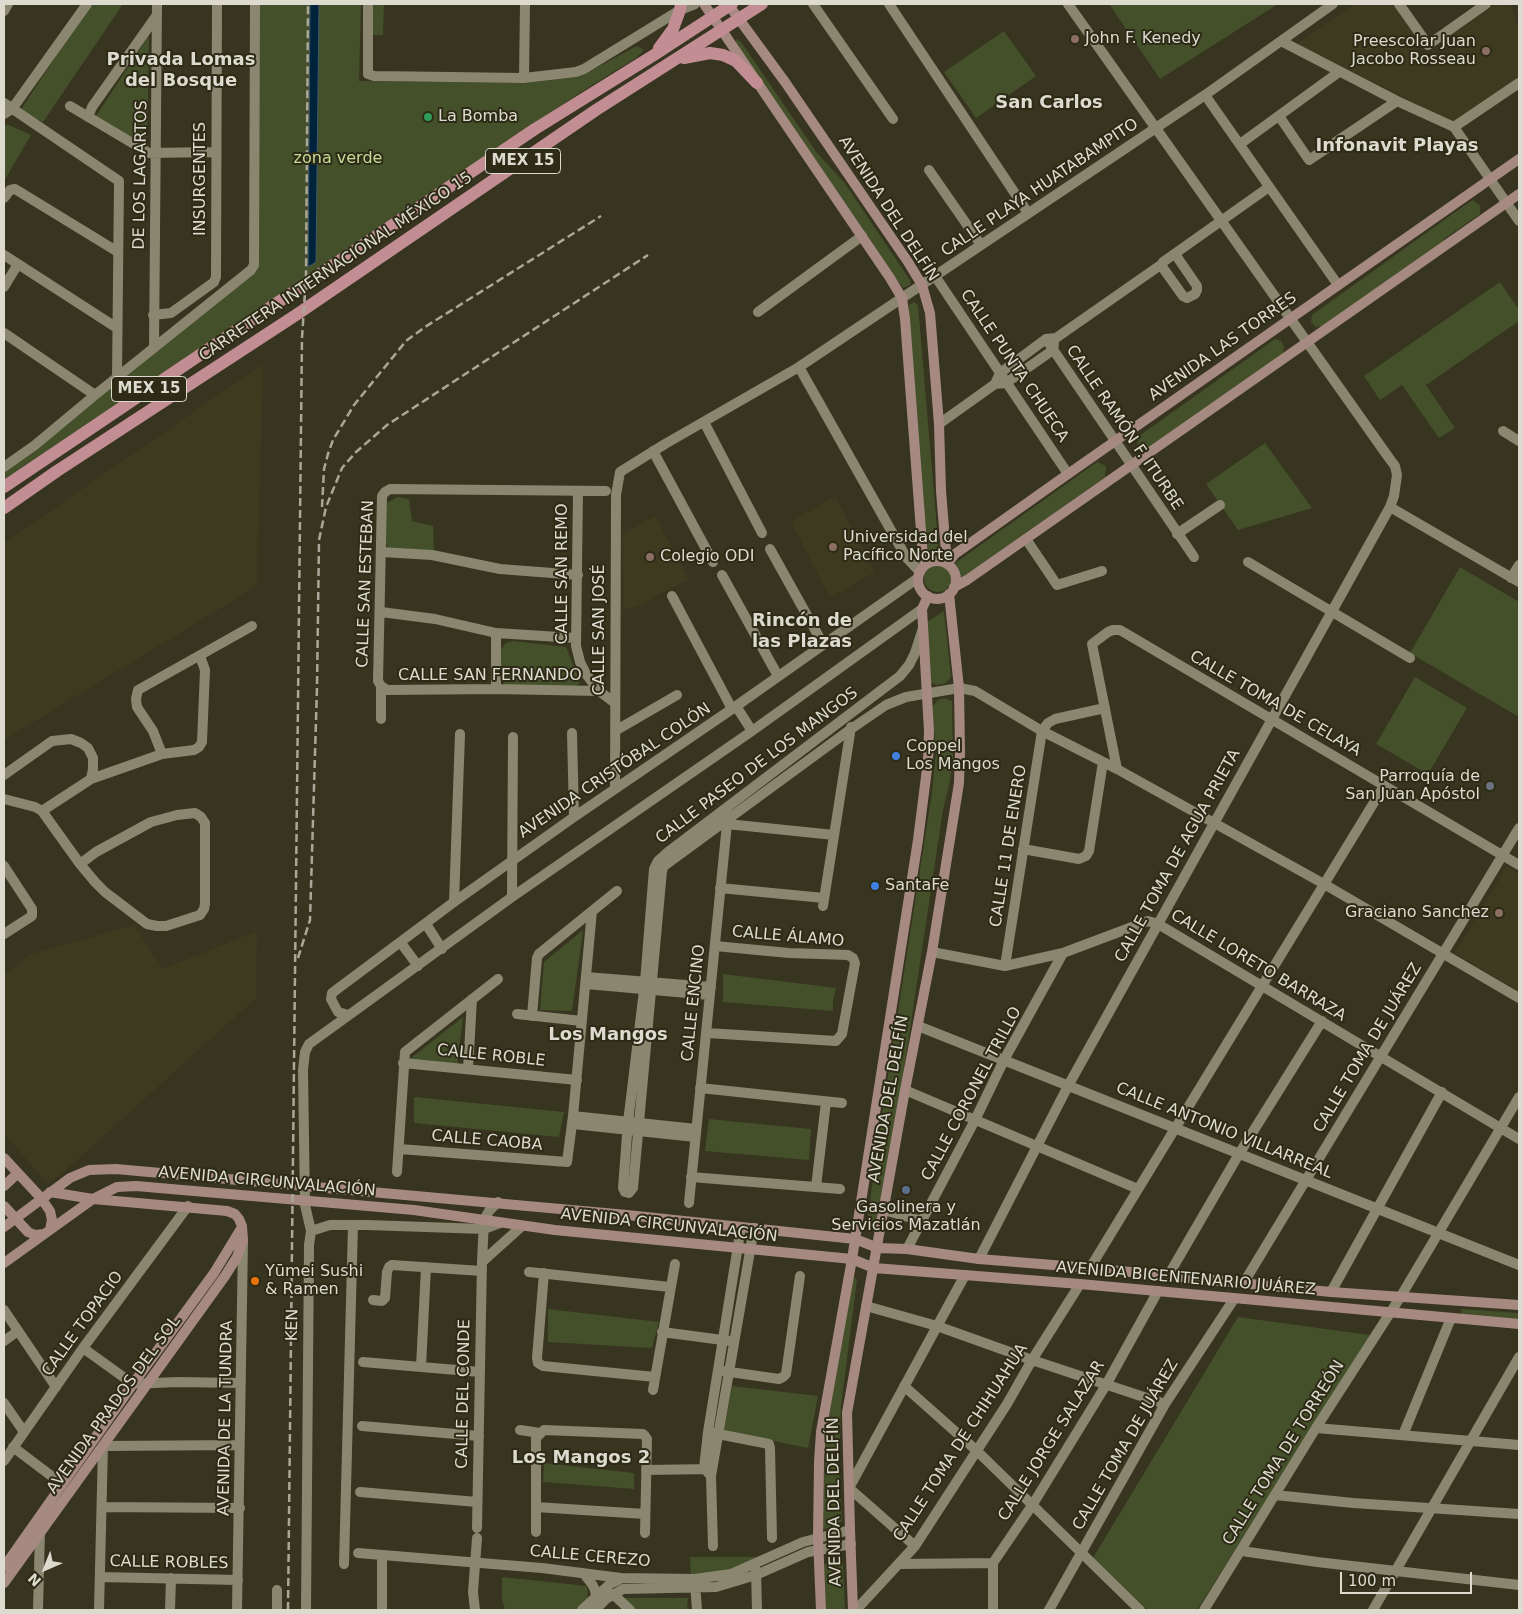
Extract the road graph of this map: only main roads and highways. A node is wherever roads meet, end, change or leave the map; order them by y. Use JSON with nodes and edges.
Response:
{"nodes":[{"id":1,"x":730,"y":4,"type":"edge"},
{"id":2,"x":762,"y":4,"type":"edge"},
{"id":3,"x":680,"y":7,"type":"edge"},
{"id":4,"x":654,"y":55,"type":"junction"},
{"id":5,"x":679,"y":58,"type":"junction"},
{"id":6,"x":757,"y":82,"type":"road end"},
{"id":7,"x":4,"y":487,"type":"edge"},
{"id":8,"x":4,"y":508,"type":"edge"}],
"edges":[{"from":1,"to":4,"type":"main road","name":"CARRETERA INTERNACIONAL MÉXICO 15","number":"MEX 15"},
{"from":2,"to":5,"type":"main road","name":"CARRETERA INTERNACIONAL MÉXICO 15","number":"MEX 15"},
{"from":3,"to":4,"type":"main road"},
{"from":4,"to":7,"type":"main road","name":"CARRETERA INTERNACIONAL MÉXICO 15","number":"MEX 15"},
{"from":5,"to":6,"type":"main road"},
{"from":5,"to":8,"type":"main road","name":"CARRETERA INTERNACIONAL MÉXICO 15","number":"MEX 15"}]}
